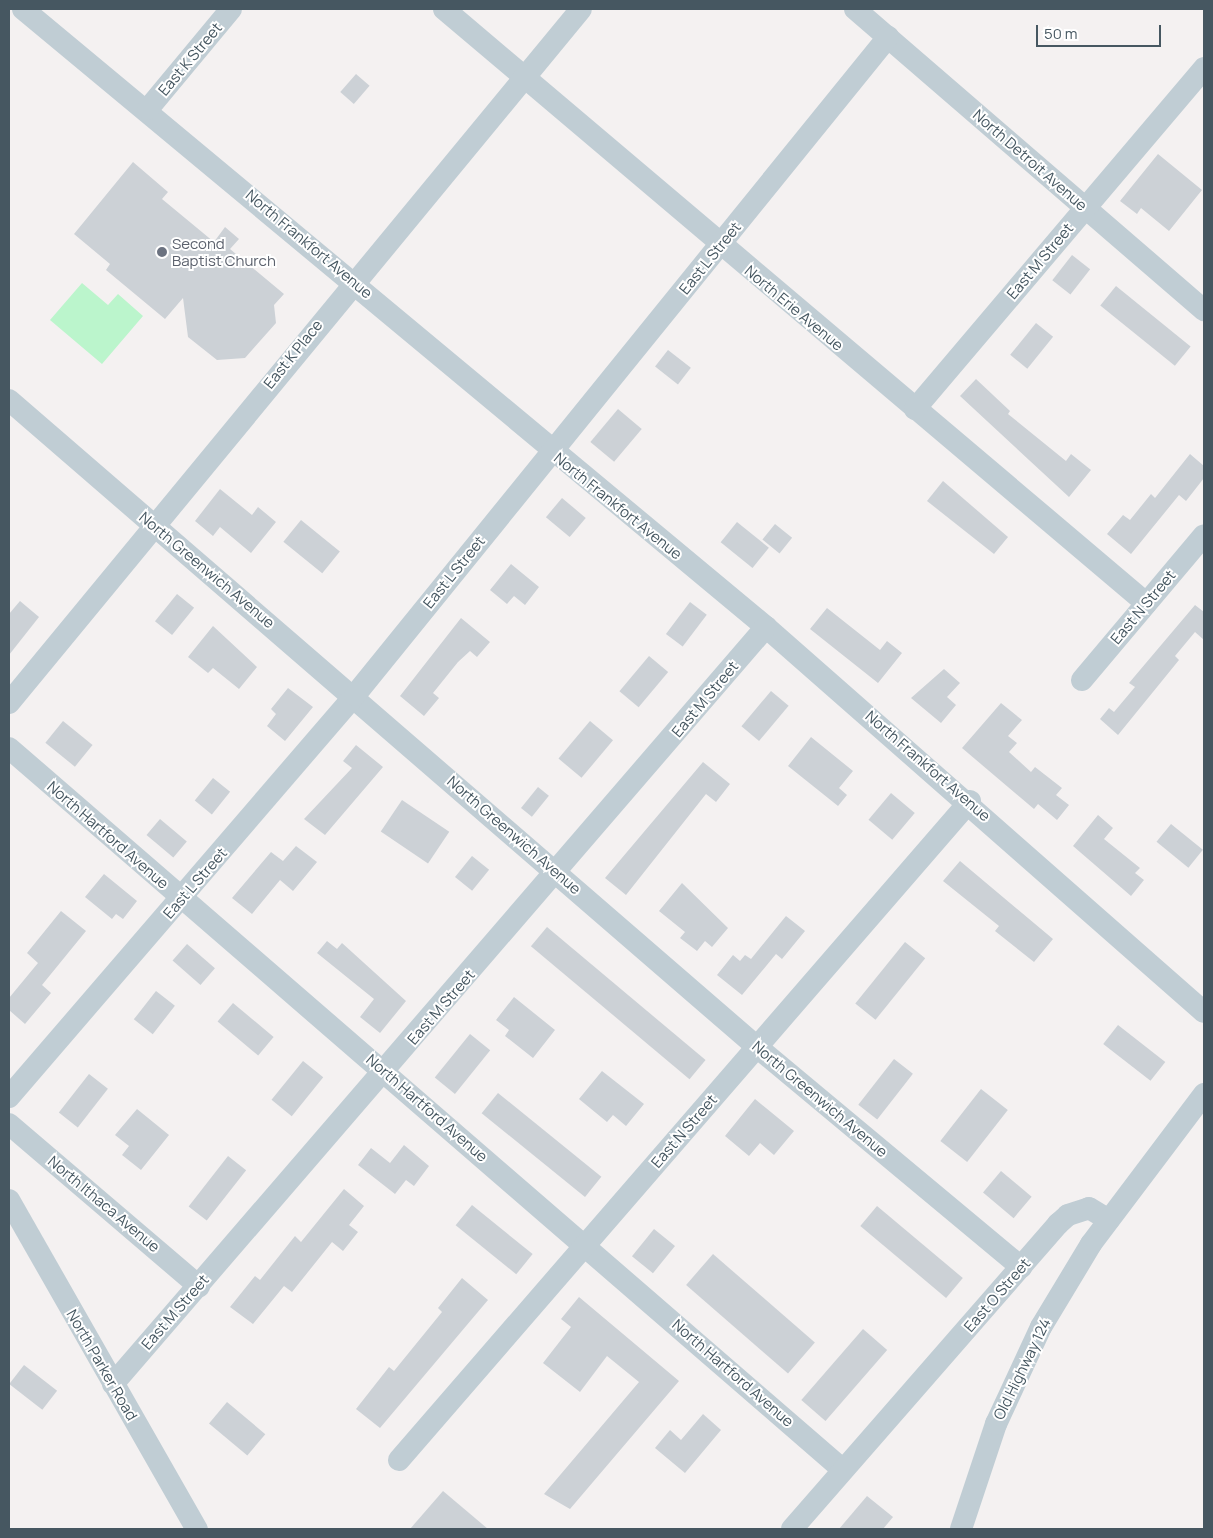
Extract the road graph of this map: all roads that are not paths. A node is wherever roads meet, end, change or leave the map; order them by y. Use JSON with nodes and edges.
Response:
{"nodes":[{"id":1,"x":23,"y":9,"type":"edge"},
{"id":2,"x":231,"y":9,"type":"edge"},
{"id":3,"x":444,"y":9,"type":"edge"},
{"id":4,"x":581,"y":9,"type":"edge"},
{"id":5,"x":855,"y":9,"type":"edge"},
{"id":6,"x":888,"y":37,"type":"junction"},
{"id":7,"x":1204,"y":68,"type":"edge"},
{"id":8,"x":523,"y":74,"type":"junction"},
{"id":9,"x":148,"y":109,"type":"junction"},
{"id":10,"x":1086,"y":208,"type":"junction"},
{"id":11,"x":720,"y":246,"type":"junction"},
{"id":12,"x":353,"y":281,"type":"junction"},
{"id":13,"x":1204,"y":310,"type":"edge"},
{"id":14,"x":9,"y":400,"type":"edge"},
{"id":15,"x":915,"y":409,"type":"junction"},
{"id":16,"x":552,"y":451,"type":"junction"},
{"id":17,"x":153,"y":524,"type":"junction"},
{"id":18,"x":1204,"y":535,"type":"edge"},
{"id":19,"x":1146,"y":603,"type":"junction"},
{"id":20,"x":766,"y":627,"type":"junction"},
{"id":21,"x":1082,"y":680,"type":"dead end"},
{"id":22,"x":355,"y":695,"type":"junction"},
{"id":23,"x":9,"y":703,"type":"edge"},
{"id":24,"x":9,"y":748,"type":"edge"},
{"id":25,"x":970,"y":802,"type":"junction"},
{"id":26,"x":558,"y":874,"type":"junction"},
{"id":27,"x":181,"y":900,"type":"junction"},
{"id":28,"x":1204,"y":1012,"type":"edge"},
{"id":29,"x":757,"y":1047,"type":"junction"},
{"id":30,"x":385,"y":1072,"type":"junction"},
{"id":31,"x":1204,"y":1094,"type":"edge"},
{"id":32,"x":9,"y":1097,"type":"edge"},
{"id":33,"x":9,"y":1124,"type":"edge"},
{"id":34,"x":9,"y":1200,"type":"edge"},
{"id":35,"x":1108,"y":1220,"type":"junction"},
{"id":36,"x":585,"y":1244,"type":"junction"},
{"id":37,"x":1021,"y":1267,"type":"junction"},
{"id":38,"x":198,"y":1286,"type":"junction"},
{"id":39,"x":113,"y":1384,"type":"junction"},
{"id":40,"x":399,"y":1460,"type":"dead end"},
{"id":41,"x":843,"y":1470,"type":"junction"},
{"id":42,"x":197,"y":1529,"type":"edge"},
{"id":43,"x":792,"y":1529,"type":"edge"},
{"id":44,"x":961,"y":1529,"type":"edge"}],
"edges":[{"from":1,"to":9,"type":"street","name":"North Frankfort Avenue"},
{"from":2,"to":9,"type":"street","name":"East K Street"},
{"from":3,"to":8,"type":"street","name":"North Erie Avenue"},
{"from":4,"to":8,"type":"street","name":"East K Place"},
{"from":5,"to":6,"type":"street","name":"North Detroit Avenue"},
{"from":6,"to":10,"type":"street","name":"North Detroit Avenue"},
{"from":6,"to":11,"type":"street","name":"East L Street"},
{"from":7,"to":10,"type":"street","name":"East M Street"},
{"from":8,"to":11,"type":"street","name":"North Erie Avenue"},
{"from":8,"to":12,"type":"street","name":"East K Place"},
{"from":9,"to":12,"type":"street","name":"North Frankfort Avenue"},
{"from":10,"to":13,"type":"street","name":"North Detroit Avenue"},
{"from":10,"to":15,"type":"street","name":"East M Street"},
{"from":11,"to":15,"type":"street","name":"North Erie Avenue"},
{"from":11,"to":16,"type":"street","name":"East L Street"},
{"from":12,"to":16,"type":"street","name":"North Frankfort Avenue"},
{"from":12,"to":17,"type":"street","name":"East K Place"},
{"from":14,"to":17,"type":"street","name":"North Greenwich Avenue"},
{"from":15,"to":19,"type":"street","name":"North Erie Avenue"},
{"from":16,"to":20,"type":"street","name":"North Frankfort Avenue"},
{"from":16,"to":22,"type":"street","name":"East L Street"},
{"from":17,"to":22,"type":"street","name":"North Greenwich Avenue"},
{"from":17,"to":23,"type":"street","name":"East K Place"},
{"from":18,"to":19,"type":"street","name":"East N Street"},
{"from":19,"to":21,"type":"street","name":"East N Street"},
{"from":20,"to":25,"type":"street","name":"North Frankfort Avenue"},
{"from":20,"to":26,"type":"street","name":"East M Street"},
{"from":22,"to":26,"type":"street","name":"North Greenwich Avenue"},
{"from":22,"to":27,"type":"street","name":"East L Street"},
{"from":24,"to":27,"type":"street","name":"North Hartford Avenue"},
{"from":25,"to":28,"type":"street","name":"North Frankfort Avenue"},
{"from":25,"to":29,"type":"street","name":"East N Street"},
{"from":26,"to":29,"type":"street","name":"North Greenwich Avenue"},
{"from":26,"to":30,"type":"street","name":"East M Street"},
{"from":27,"to":30,"type":"street","name":"North Hartford Avenue"},
{"from":27,"to":32,"type":"street","name":"East L Street"},
{"from":29,"to":36,"type":"street","name":"East N Street"},
{"from":29,"to":37,"type":"street","name":"North Greenwich Avenue"},
{"from":30,"to":36,"type":"street","name":"North Hartford Avenue"},
{"from":30,"to":38,"type":"street","name":"East M Street"},
{"from":31,"to":35,"type":"street"},
{"from":33,"to":38,"type":"street","name":"North Ithaca Avenue"},
{"from":34,"to":39,"type":"street","name":"North Parker Road"},
{"from":35,"to":37,"type":"street","name":"East O Street"},
{"from":35,"to":44,"type":"street","name":"Old Highway 124"},
{"from":36,"to":40,"type":"street","name":"East N Street"},
{"from":36,"to":41,"type":"street","name":"North Hartford Avenue"},
{"from":37,"to":41,"type":"street","name":"East O Street"},
{"from":38,"to":39,"type":"street","name":"East M Street"},
{"from":39,"to":42,"type":"street","name":"North Parker Road"},
{"from":41,"to":43,"type":"street","name":"East O Street"}]}
